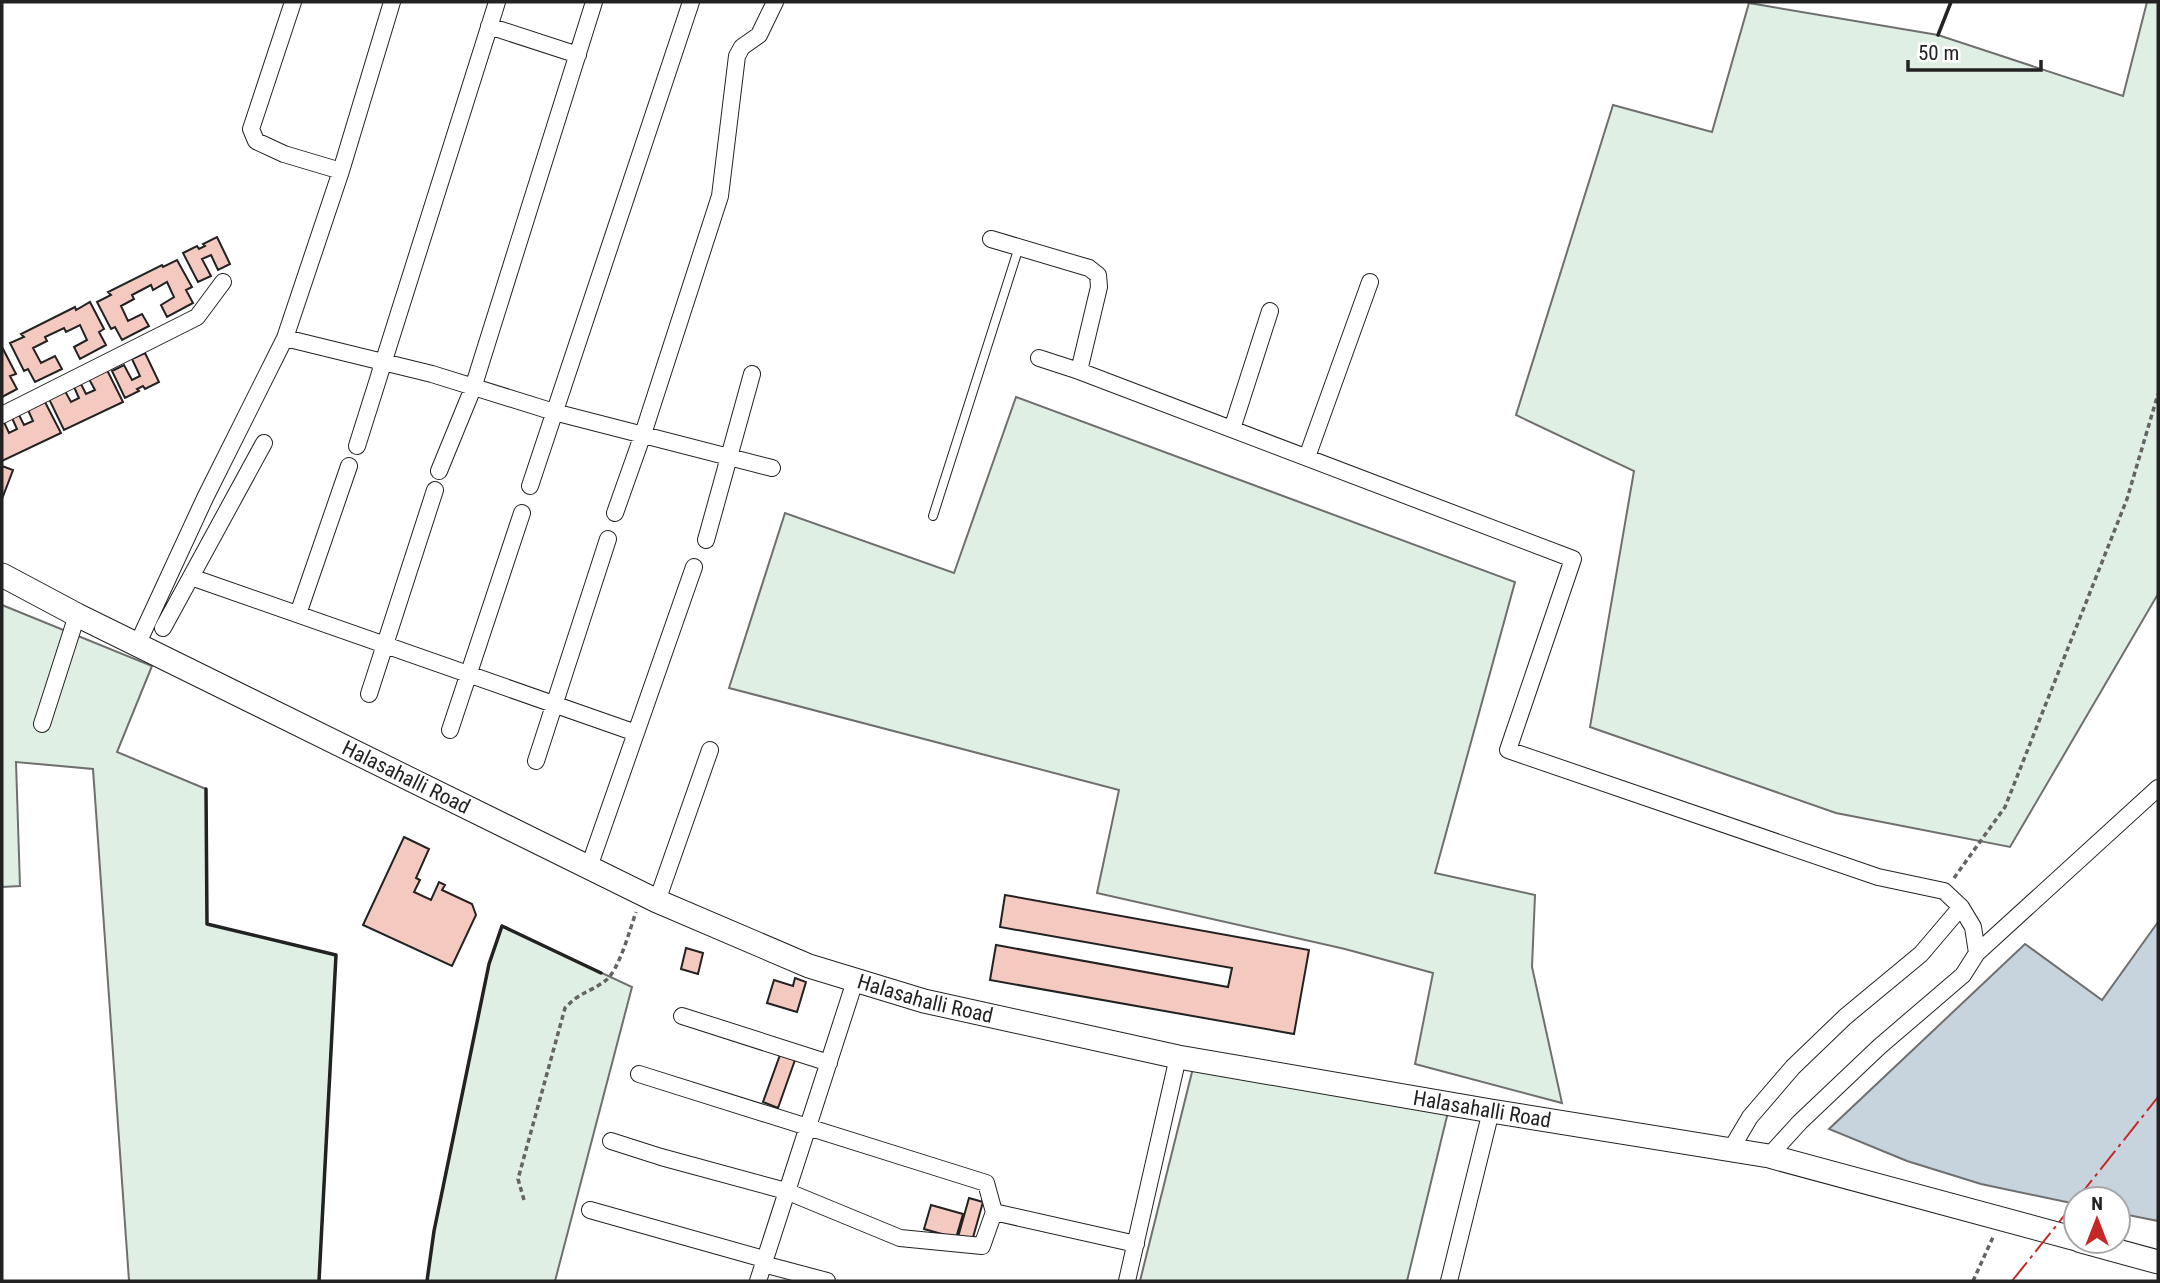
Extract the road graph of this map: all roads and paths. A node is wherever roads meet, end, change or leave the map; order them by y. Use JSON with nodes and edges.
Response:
{"nodes":[{"id":1,"x":293,"y":2,"type":"edge"},
{"id":2,"x":391,"y":2,"type":"edge"},
{"id":3,"x":497,"y":2,"type":"edge"},
{"id":4,"x":594,"y":2,"type":"edge"},
{"id":5,"x":691,"y":2,"type":"edge"},
{"id":6,"x":775,"y":2,"type":"edge"},
{"id":7,"x":489,"y":26,"type":"junction"},
{"id":8,"x":578,"y":55,"type":"junction"},
{"id":9,"x":341,"y":171,"type":"junction"},
{"id":10,"x":991,"y":239,"type":"dead end"},
{"id":11,"x":1019,"y":247,"type":"junction"},
{"id":12,"x":223,"y":282,"type":"dead end"},
{"id":13,"x":1370,"y":282,"type":"dead end"},
{"id":14,"x":1270,"y":311,"type":"dead end"},
{"id":15,"x":285,"y":338,"type":"junction"},
{"id":16,"x":1039,"y":358,"type":"dead end"},
{"id":17,"x":384,"y":361,"type":"junction"},
{"id":18,"x":1079,"y":371,"type":"junction"},
{"id":19,"x":752,"y":374,"type":"dead end"},
{"id":20,"x":473,"y":388,"type":"junction"},
{"id":21,"x":2158,"y":394,"type":"edge"},
{"id":22,"x":554,"y":412,"type":"junction"},
{"id":23,"x":2,"y":415,"type":"edge"},
{"id":24,"x":1232,"y":429,"type":"junction"},
{"id":25,"x":643,"y":434,"type":"junction"},
{"id":26,"x":264,"y":443,"type":"dead end"},
{"id":27,"x":357,"y":446,"type":"dead end"},
{"id":28,"x":729,"y":457,"type":"junction"},
{"id":29,"x":1307,"y":457,"type":"junction"},
{"id":30,"x":349,"y":466,"type":"dead end"},
{"id":31,"x":772,"y":468,"type":"dead end"},
{"id":32,"x":439,"y":471,"type":"dead end"},
{"id":33,"x":530,"y":486,"type":"dead end"},
{"id":34,"x":435,"y":490,"type":"dead end"},
{"id":35,"x":522,"y":513,"type":"dead end"},
{"id":36,"x":615,"y":513,"type":"dead end"},
{"id":37,"x":933,"y":516,"type":"dead end"},
{"id":38,"x":608,"y":539,"type":"dead end"},
{"id":39,"x":706,"y":540,"type":"dead end"},
{"id":40,"x":694,"y":566,"type":"dead end"},
{"id":41,"x":2,"y":575,"type":"edge"},
{"id":42,"x":191,"y":577,"type":"junction"},
{"id":43,"x":298,"y":614,"type":"junction"},
{"id":44,"x":77,"y":615,"type":"junction"},
{"id":45,"x":163,"y":628,"type":"dead end"},
{"id":46,"x":138,"y":643,"type":"junction"},
{"id":47,"x":385,"y":645,"type":"junction"},
{"id":48,"x":469,"y":674,"type":"junction"},
{"id":49,"x":369,"y":694,"type":"dead end"},
{"id":50,"x":554,"y":705,"type":"junction"},
{"id":51,"x":42,"y":724,"type":"dead end"},
{"id":52,"x":450,"y":730,"type":"dead end"},
{"id":53,"x":636,"y":733,"type":"junction"},
{"id":54,"x":710,"y":750,"type":"dead end"},
{"id":55,"x":536,"y":761,"type":"dead end"},
{"id":56,"x":2158,"y":788,"type":"edge"},
{"id":57,"x":589,"y":867,"type":"junction"},
{"id":58,"x":1944,"y":891,"type":"junction"},
{"id":59,"x":650,"y":897,"type":"junction"},
{"id":60,"x":1961,"y":907,"type":"junction"},
{"id":61,"x":1977,"y":953,"type":"junction"},
{"id":62,"x":855,"y":981,"type":"junction"},
{"id":63,"x":682,"y":1016,"type":"dead end"},
{"id":64,"x":1178,"y":1057,"type":"junction"},
{"id":65,"x":829,"y":1063,"type":"junction"},
{"id":66,"x":639,"y":1074,"type":"dead end"},
{"id":67,"x":1491,"y":1111,"type":"junction"},
{"id":68,"x":808,"y":1126,"type":"junction"},
{"id":69,"x":611,"y":1140,"type":"dead end"},
{"id":70,"x":1731,"y":1149,"type":"junction"},
{"id":71,"x":1769,"y":1156,"type":"junction"},
{"id":72,"x":786,"y":1191,"type":"junction"},
{"id":73,"x":524,"y":1200,"type":"dead end"},
{"id":74,"x":590,"y":1210,"type":"dead end"},
{"id":75,"x":994,"y":1212,"type":"junction"},
{"id":76,"x":2001,"y":1219,"type":"junction"},
{"id":77,"x":2062,"y":1236,"type":"edge"},
{"id":78,"x":1136,"y":1244,"type":"junction"},
{"id":79,"x":2132,"y":1255,"type":"edge"},
{"id":80,"x":764,"y":1262,"type":"junction"},
{"id":81,"x":2158,"y":1262,"type":"edge"},
{"id":82,"x":758,"y":1281,"type":"edge"},
{"id":83,"x":827,"y":1281,"type":"edge"},
{"id":84,"x":1127,"y":1281,"type":"edge"},
{"id":85,"x":1449,"y":1281,"type":"edge"},
{"id":86,"x":1973,"y":1281,"type":"edge"}],
"edges":[{"from":1,"to":9,"type":"street"},
{"from":2,"to":9,"type":"street"},
{"from":3,"to":7,"type":"street"},
{"from":4,"to":8,"type":"street"},
{"from":5,"to":22,"type":"street"},
{"from":6,"to":25,"type":"street"},
{"from":7,"to":8,"type":"street"},
{"from":7,"to":17,"type":"street"},
{"from":8,"to":20,"type":"street"},
{"from":9,"to":15,"type":"street"},
{"from":10,"to":11,"type":"street"},
{"from":11,"to":18,"type":"street"},
{"from":11,"to":37,"type":"lane"},
{"from":12,"to":23,"type":"street"},
{"from":13,"to":29,"type":"street"},
{"from":14,"to":24,"type":"street"},
{"from":15,"to":17,"type":"street"},
{"from":15,"to":46,"type":"street"},
{"from":16,"to":18,"type":"street"},
{"from":17,"to":20,"type":"street"},
{"from":17,"to":27,"type":"street"},
{"from":18,"to":24,"type":"street"},
{"from":19,"to":28,"type":"street"},
{"from":20,"to":22,"type":"street"},
{"from":20,"to":32,"type":"street"},
{"from":21,"to":58,"type":"path"},
{"from":22,"to":25,"type":"street"},
{"from":22,"to":33,"type":"street"},
{"from":24,"to":29,"type":"street"},
{"from":25,"to":28,"type":"street"},
{"from":25,"to":36,"type":"street"},
{"from":26,"to":42,"type":"street"},
{"from":28,"to":31,"type":"street"},
{"from":28,"to":39,"type":"street"},
{"from":29,"to":58,"type":"street"},
{"from":30,"to":43,"type":"street"},
{"from":34,"to":47,"type":"street"},
{"from":35,"to":48,"type":"street"},
{"from":38,"to":50,"type":"street"},
{"from":40,"to":53,"type":"street"},
{"from":41,"to":44,"type":"main road","name":"Halasahalli Road"},
{"from":42,"to":43,"type":"street"},
{"from":42,"to":45,"type":"street"},
{"from":43,"to":47,"type":"street"},
{"from":44,"to":46,"type":"main road","name":"Halasahalli Road"},
{"from":44,"to":51,"type":"street"},
{"from":46,"to":57,"type":"main road","name":"Halasahalli Road"},
{"from":47,"to":48,"type":"street"},
{"from":47,"to":49,"type":"street"},
{"from":48,"to":50,"type":"street"},
{"from":48,"to":52,"type":"street"},
{"from":50,"to":53,"type":"street"},
{"from":50,"to":55,"type":"street"},
{"from":53,"to":57,"type":"street"},
{"from":54,"to":59,"type":"street"},
{"from":56,"to":61,"type":"street"},
{"from":57,"to":59,"type":"main road","name":"Halasahalli Road"},
{"from":58,"to":60,"type":"street"},
{"from":59,"to":62,"type":"main road","name":"Halasahalli Road"},
{"from":59,"to":73,"type":"path"},
{"from":60,"to":61,"type":"street"},
{"from":60,"to":70,"type":"street"},
{"from":61,"to":71,"type":"street"},
{"from":62,"to":64,"type":"main road","name":"Halasahalli Road"},
{"from":62,"to":65,"type":"street"},
{"from":63,"to":65,"type":"street"},
{"from":64,"to":67,"type":"main road","name":"Halasahalli Road"},
{"from":64,"to":78,"type":"street"},
{"from":65,"to":68,"type":"street"},
{"from":66,"to":68,"type":"street"},
{"from":67,"to":70,"type":"main road","name":"Halasahalli Road"},
{"from":67,"to":85,"type":"street"},
{"from":68,"to":72,"type":"street"},
{"from":68,"to":75,"type":"street"},
{"from":69,"to":72,"type":"street"},
{"from":70,"to":71,"type":"main road","name":"Halasahalli Road"},
{"from":71,"to":76,"type":"main road","name":"Halasahalli Road"},
{"from":72,"to":75,"type":"street"},
{"from":72,"to":80,"type":"street"},
{"from":74,"to":80,"type":"street"},
{"from":75,"to":78,"type":"street"},
{"from":76,"to":77,"type":"main road","name":"Halasahalli Road"},
{"from":76,"to":86,"type":"path"},
{"from":78,"to":84,"type":"street"},
{"from":79,"to":81,"type":"main road"},
{"from":80,"to":82,"type":"street"},
{"from":80,"to":83,"type":"street"}]}
